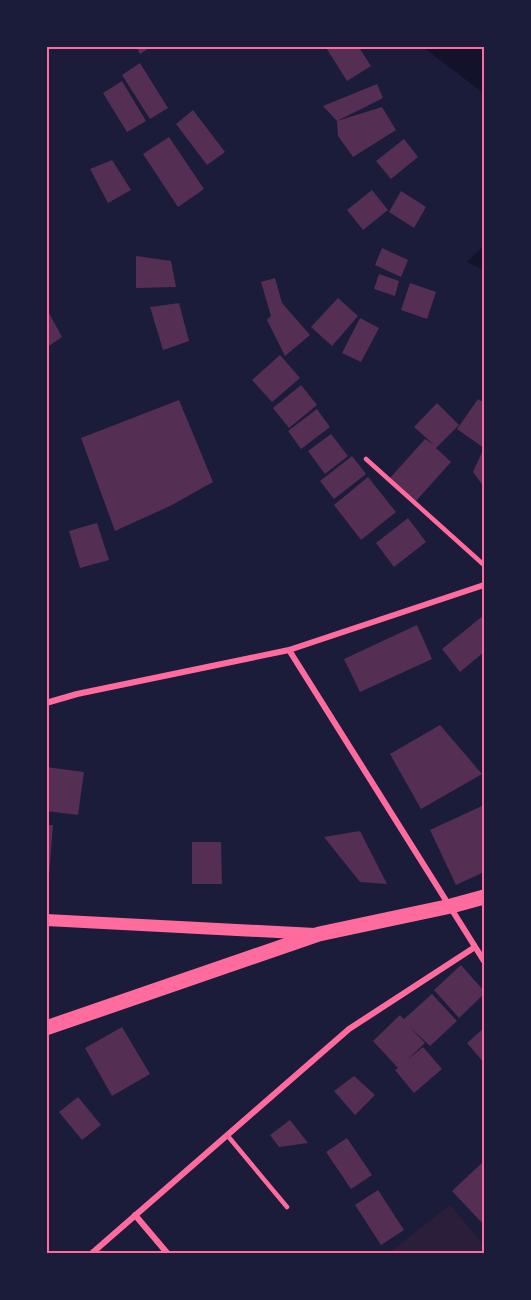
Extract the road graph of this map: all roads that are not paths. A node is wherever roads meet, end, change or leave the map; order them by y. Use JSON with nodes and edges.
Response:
{"nodes":[{"id":1,"x":366,"y":459,"type":"dead end"},
{"id":2,"x":484,"y":565,"type":"edge"},
{"id":3,"x":484,"y":585,"type":"edge"},
{"id":4,"x":289,"y":650,"type":"junction"},
{"id":5,"x":46,"y":703,"type":"edge"},
{"id":6,"x":484,"y":897,"type":"edge"},
{"id":7,"x":451,"y":906,"type":"junction"},
{"id":8,"x":46,"y":920,"type":"edge"},
{"id":9,"x":319,"y":934,"type":"junction"},
{"id":10,"x":475,"y":947,"type":"junction"},
{"id":11,"x":484,"y":961,"type":"edge"},
{"id":12,"x":46,"y":1028,"type":"edge"},
{"id":13,"x":227,"y":1135,"type":"junction"},
{"id":14,"x":287,"y":1207,"type":"dead end"},
{"id":15,"x":135,"y":1215,"type":"junction"},
{"id":16,"x":92,"y":1254,"type":"edge"},
{"id":17,"x":168,"y":1254,"type":"edge"}],
"edges":[{"from":1,"to":2,"type":"lane"},
{"from":3,"to":4,"type":"street"},
{"from":4,"to":5,"type":"street"},
{"from":4,"to":7,"type":"street"},
{"from":6,"to":7,"type":"main road"},
{"from":7,"to":9,"type":"main road"},
{"from":7,"to":10,"type":"street"},
{"from":8,"to":9,"type":"main road"},
{"from":9,"to":12,"type":"main road"},
{"from":10,"to":11,"type":"street"},
{"from":10,"to":13,"type":"street"},
{"from":13,"to":14,"type":"lane"},
{"from":13,"to":15,"type":"street"},
{"from":15,"to":16,"type":"street"},
{"from":15,"to":17,"type":"street"}]}
